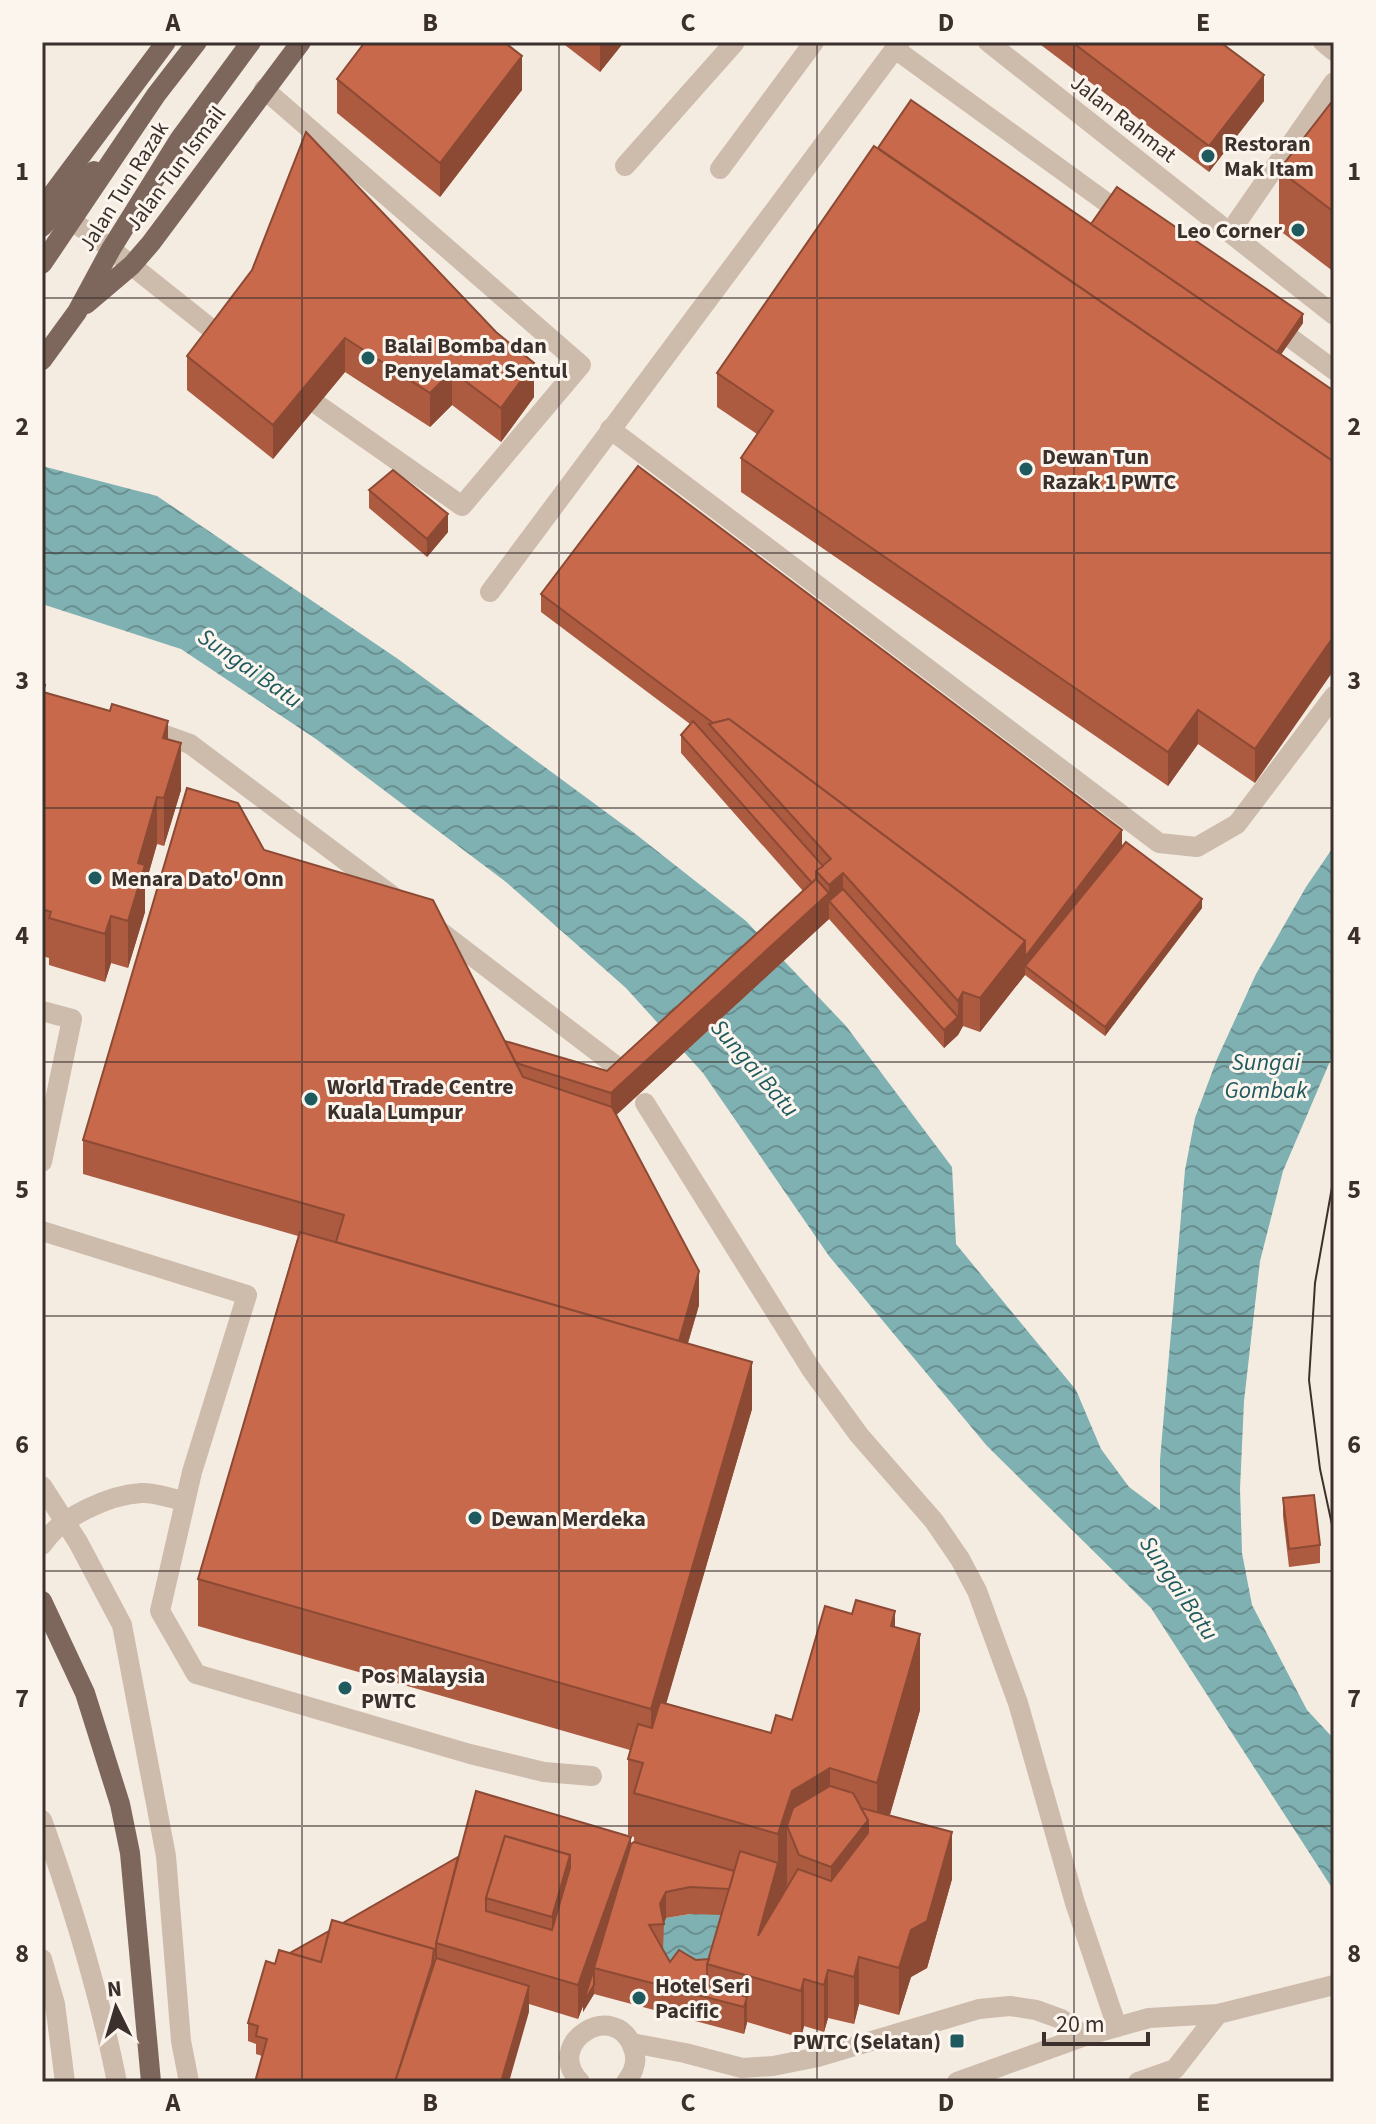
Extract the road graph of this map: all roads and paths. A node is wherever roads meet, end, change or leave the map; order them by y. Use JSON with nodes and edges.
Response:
{"nodes":[{"id":1,"x":166,"y":42,"type":"edge"},
{"id":2,"x":197,"y":42,"type":"edge"},
{"id":3,"x":251,"y":42,"type":"edge"},
{"id":4,"x":301,"y":42,"type":"edge"},
{"id":5,"x":735,"y":42,"type":"edge"},
{"id":6,"x":814,"y":42,"type":"edge"},
{"id":7,"x":988,"y":42,"type":"edge"},
{"id":8,"x":1323,"y":42,"type":"edge"},
{"id":9,"x":898,"y":46,"type":"edge"},
{"id":10,"x":1334,"y":51,"type":"edge"},
{"id":11,"x":1334,"y":82,"type":"edge"},
{"id":12,"x":264,"y":89,"type":"junction"},
{"id":13,"x":136,"y":125,"type":"junction"},
{"id":14,"x":625,"y":166,"type":"dead end"},
{"id":15,"x":720,"y":169,"type":"dead end"},
{"id":16,"x":1110,"y":205,"type":"edge"},
{"id":17,"x":42,"y":208,"type":"edge"},
{"id":18,"x":72,"y":222,"type":"junction"},
{"id":19,"x":42,"y":227,"type":"edge"},
{"id":20,"x":1230,"y":232,"type":"junction"},
{"id":21,"x":111,"y":249,"type":"junction"},
{"id":22,"x":42,"y":264,"type":"edge"},
{"id":23,"x":132,"y":265,"type":"junction"},
{"id":24,"x":77,"y":312,"type":"junction"},
{"id":25,"x":1334,"y":315,"type":"edge"},
{"id":26,"x":224,"y":339,"type":"edge"},
{"id":27,"x":1292,"y":339,"type":"edge"},
{"id":28,"x":42,"y":360,"type":"edge"},
{"id":29,"x":1334,"y":370,"type":"edge"},
{"id":30,"x":318,"y":405,"type":"edge"},
{"id":31,"x":610,"y":429,"type":"junction"},
{"id":32,"x":490,"y":592,"type":"dead end"},
{"id":33,"x":1334,"y":696,"type":"edge"},
{"id":34,"x":119,"y":719,"type":"edge"},
{"id":35,"x":42,"y":1011,"type":"edge"},
{"id":36,"x":624,"y":1072,"type":"edge"},
{"id":37,"x":645,"y":1103,"type":"dead end"},
{"id":38,"x":44,"y":1141,"type":"edge"},
{"id":39,"x":42,"y":1162,"type":"edge"},
{"id":40,"x":42,"y":1231,"type":"edge"},
{"id":41,"x":42,"y":1486,"type":"edge"},
{"id":42,"x":185,"y":1501,"type":"junction"},
{"id":43,"x":47,"y":1505,"type":"edge"},
{"id":44,"x":42,"y":1545,"type":"edge"},
{"id":45,"x":42,"y":1601,"type":"edge"},
{"id":46,"x":592,"y":1776,"type":"dead end"},
{"id":47,"x":42,"y":1820,"type":"edge"},
{"id":48,"x":42,"y":1959,"type":"edge"},
{"id":49,"x":1334,"y":1985,"type":"edge"},
{"id":50,"x":1218,"y":2014,"type":"junction"},
{"id":51,"x":1117,"y":2027,"type":"junction"},
{"id":52,"x":1085,"y":2036,"type":"junction"},
{"id":53,"x":632,"y":2043,"type":"junction"},
{"id":54,"x":150,"y":2076,"type":"edge"},
{"id":55,"x":575,"y":2080,"type":"edge"},
{"id":56,"x":65,"y":2082,"type":"edge"},
{"id":57,"x":117,"y":2082,"type":"edge"},
{"id":58,"x":189,"y":2082,"type":"edge"},
{"id":59,"x":626,"y":2082,"type":"edge"},
{"id":60,"x":957,"y":2082,"type":"edge"},
{"id":61,"x":1138,"y":2082,"type":"edge"}],
"edges":[{"from":1,"to":17,"type":"main road"},
{"from":2,"to":13,"type":"main road","name":"Jalan Tun Razak"},
{"from":3,"to":21,"type":"main road","name":"Jalan Tun Razak"},
{"from":4,"to":12,"type":"main road","name":"Jalan Tun Ismail"},
{"from":5,"to":14,"type":"street"},
{"from":6,"to":15,"type":"street"},
{"from":7,"to":20,"type":"street","name":"Jalan Rahmat"},
{"from":8,"to":10,"type":"street"},
{"from":9,"to":16,"type":"street"},
{"from":9,"to":31,"type":"street"},
{"from":11,"to":20,"type":"street"},
{"from":12,"to":23,"type":"main road","name":"Jalan Tun Ismail"},
{"from":12,"to":30,"type":"street"},
{"from":13,"to":18,"type":"main road","name":"Jalan Tun Razak"},
{"from":13,"to":19,"type":"main road"},
{"from":18,"to":21,"type":"street"},
{"from":18,"to":22,"type":"main road","name":"Jalan Tun Razak"},
{"from":20,"to":25,"type":"street","name":"Jalan Rahmat"},
{"from":21,"to":23,"type":"street"},
{"from":21,"to":24,"type":"main road","name":"Jalan Tun Razak"},
{"from":23,"to":24,"type":"main road","name":"Jalan Tun Ismail"},
{"from":23,"to":26,"type":"street"},
{"from":24,"to":28,"type":"main road","name":"Jalan Tun Razak"},
{"from":27,"to":29,"type":"street"},
{"from":31,"to":32,"type":"street"},
{"from":31,"to":33,"type":"street"},
{"from":34,"to":36,"type":"street"},
{"from":35,"to":38,"type":"street"},
{"from":37,"to":51,"type":"street"},
{"from":38,"to":39,"type":"street"},
{"from":40,"to":42,"type":"street"},
{"from":41,"to":43,"type":"street"},
{"from":42,"to":44,"type":"street"},
{"from":42,"to":46,"type":"street"},
{"from":43,"to":58,"type":"street"},
{"from":45,"to":54,"type":"main road"},
{"from":47,"to":57,"type":"street"},
{"from":48,"to":56,"type":"street"},
{"from":49,"to":50,"type":"street"},
{"from":50,"to":51,"type":"street"},
{"from":50,"to":61,"type":"street"},
{"from":51,"to":52,"type":"street"},
{"from":52,"to":53,"type":"street"},
{"from":52,"to":60,"type":"street"},
{"from":53,"to":55,"type":"street"},
{"from":53,"to":59,"type":"street"}]}
